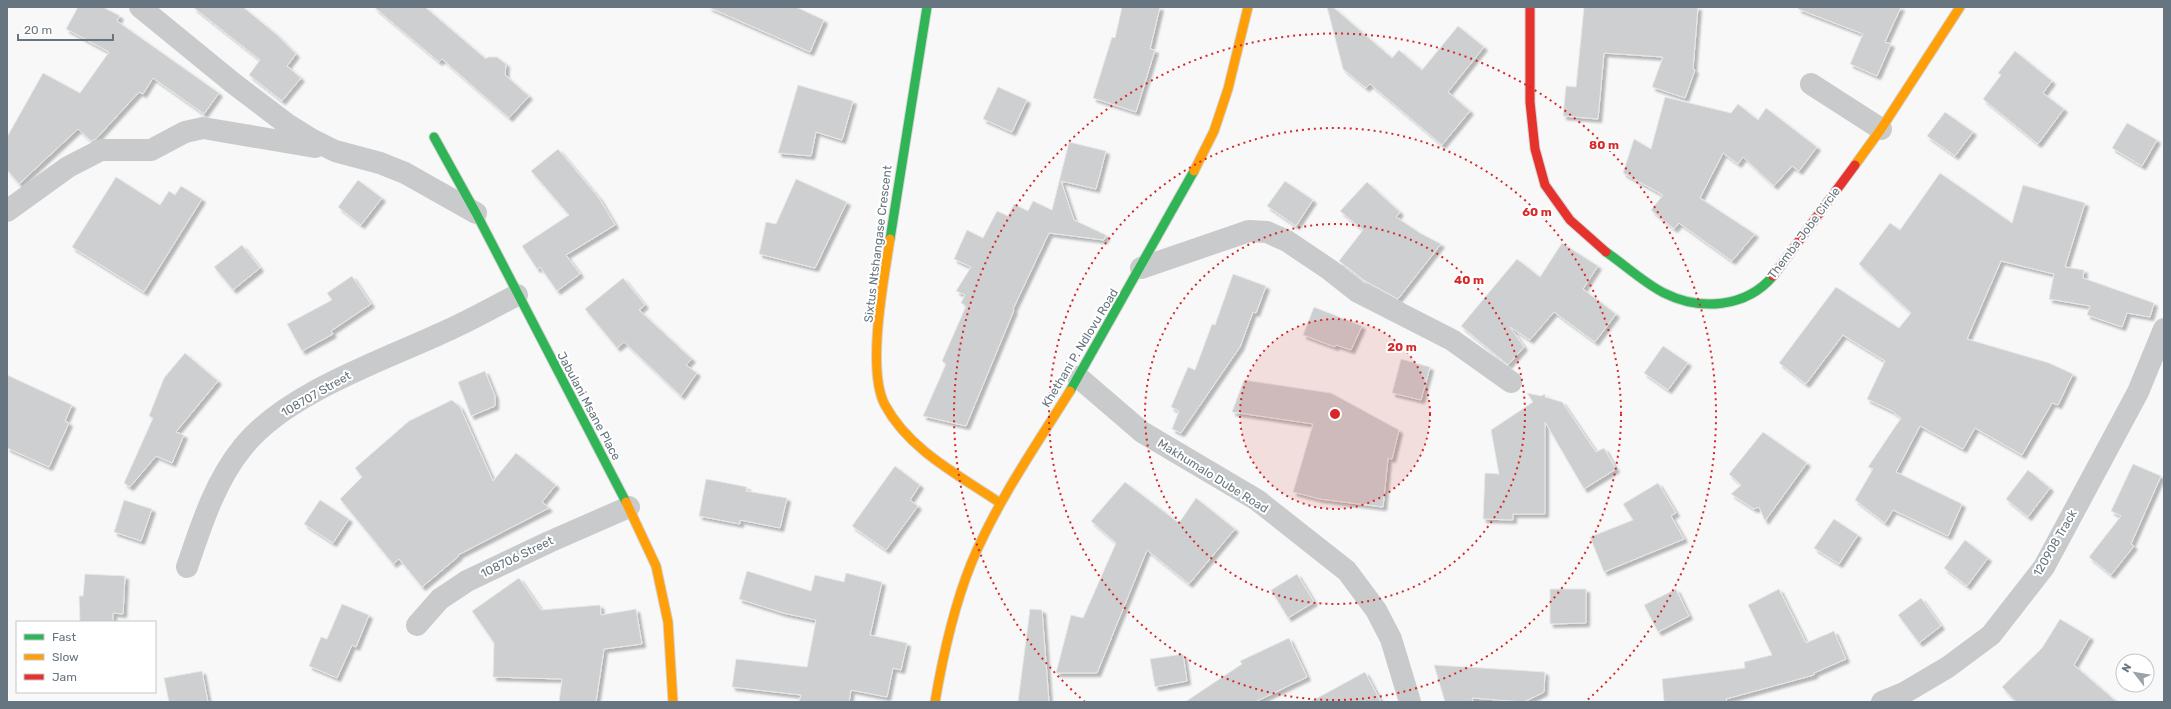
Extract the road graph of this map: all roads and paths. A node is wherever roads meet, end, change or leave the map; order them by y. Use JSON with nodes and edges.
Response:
{"nodes":[{"id":1,"x":140,"y":7,"type":"edge"},
{"id":2,"x":927,"y":7,"type":"edge"},
{"id":3,"x":1248,"y":7,"type":"edge"},
{"id":4,"x":1530,"y":7,"type":"edge"},
{"id":5,"x":1960,"y":7,"type":"edge"},
{"id":6,"x":1811,"y":84,"type":"dead end"},
{"id":7,"x":1881,"y":129,"type":"junction"},
{"id":8,"x":434,"y":137,"type":"dead end"},
{"id":9,"x":335,"y":151,"type":"junction"},
{"id":10,"x":7,"y":211,"type":"edge"},
{"id":11,"x":476,"y":213,"type":"junction"},
{"id":12,"x":1141,"y":268,"type":"junction"},
{"id":13,"x":517,"y":295,"type":"junction"},
{"id":14,"x":2164,"y":329,"type":"edge"},
{"id":15,"x":1078,"y":377,"type":"junction"},
{"id":16,"x":1511,"y":382,"type":"dead end"},
{"id":17,"x":1000,"y":503,"type":"junction"},
{"id":18,"x":629,"y":508,"type":"junction"},
{"id":19,"x":187,"y":567,"type":"dead end"},
{"id":20,"x":417,"y":625,"type":"dead end"},
{"id":21,"x":673,"y":702,"type":"edge"},
{"id":22,"x":935,"y":702,"type":"edge"},
{"id":23,"x":1410,"y":702,"type":"edge"},
{"id":24,"x":1882,"y":702,"type":"edge"}],
"edges":[{"from":1,"to":9,"type":"street"},
{"from":2,"to":17,"type":"street","name":"Sixtus Ntshangase Crescent"},
{"from":3,"to":12,"type":"street","name":"Khethani P. Ndlovu Road"},
{"from":4,"to":7,"type":"street","name":"Themba Jobe Circle"},
{"from":5,"to":7,"type":"street","name":"Themba Jobe Circle"},
{"from":6,"to":7,"type":"street"},
{"from":8,"to":11,"type":"street","name":"Jabulani Msane Place"},
{"from":9,"to":10,"type":"street"},
{"from":9,"to":11,"type":"street"},
{"from":11,"to":13,"type":"street","name":"Jabulani Msane Place"},
{"from":12,"to":15,"type":"street","name":"Khethani P. Ndlovu Road"},
{"from":12,"to":16,"type":"street"},
{"from":13,"to":18,"type":"street","name":"Jabulani Msane Place"},
{"from":13,"to":19,"type":"street","name":"108707 Street"},
{"from":14,"to":24,"type":"street","name":"120908 Track"},
{"from":15,"to":17,"type":"street","name":"Khethani P. Ndlovu Road"},
{"from":15,"to":23,"type":"street","name":"Makhumalo Dube Road"},
{"from":17,"to":22,"type":"street","name":"Khethani P. Ndlovu Road"},
{"from":18,"to":20,"type":"street","name":"108706 Street"},
{"from":18,"to":21,"type":"street","name":"Jabulani Msane Place"}]}
